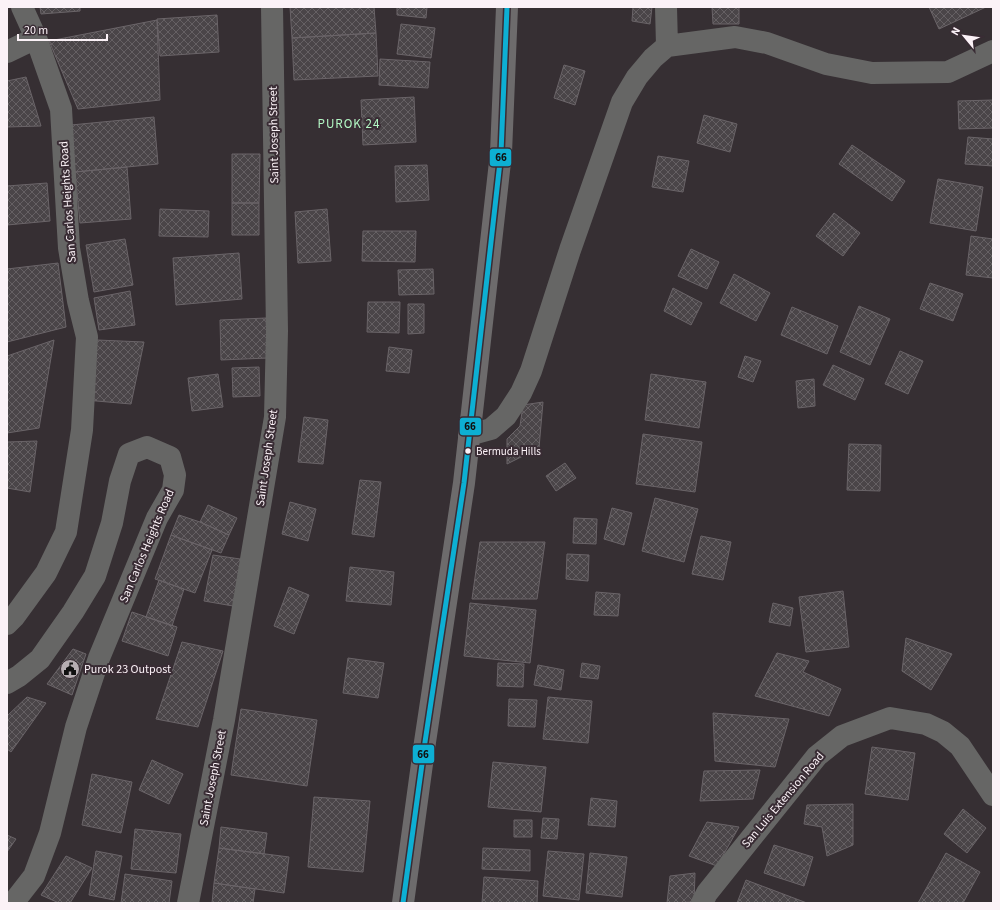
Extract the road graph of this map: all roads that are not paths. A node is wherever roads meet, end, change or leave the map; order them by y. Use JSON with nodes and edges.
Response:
{"nodes":[{"id":1,"x":22,"y":7,"type":"edge"},
{"id":2,"x":272,"y":7,"type":"edge"},
{"id":3,"x":507,"y":7,"type":"edge"},
{"id":4,"x":666,"y":7,"type":"edge"},
{"id":5,"x":36,"y":38,"type":"junction"},
{"id":6,"x":667,"y":46,"type":"junction"},
{"id":7,"x":993,"y":51,"type":"edge"},
{"id":8,"x":7,"y":52,"type":"edge"},
{"id":9,"x":469,"y":435,"type":"junction"},
{"id":10,"x":7,"y":624,"type":"edge"},
{"id":11,"x":7,"y":683,"type":"edge"},
{"id":12,"x":993,"y":795,"type":"edge"},
{"id":13,"x":13,"y":903,"type":"edge"},
{"id":14,"x":188,"y":903,"type":"edge"},
{"id":15,"x":403,"y":903,"type":"edge"},
{"id":16,"x":702,"y":903,"type":"edge"}],
"edges":[{"from":1,"to":5,"type":"street","name":"San Carlos Heights Road"},
{"from":2,"to":14,"type":"street","name":"Saint Joseph Street"},
{"from":3,"to":9,"type":"highway"},
{"from":4,"to":6,"type":"street"},
{"from":5,"to":8,"type":"street"},
{"from":5,"to":10,"type":"street","name":"San Carlos Heights Road"},
{"from":6,"to":7,"type":"street"},
{"from":6,"to":9,"type":"street"},
{"from":9,"to":15,"type":"highway"},
{"from":11,"to":13,"type":"street","name":"San Carlos Heights Road"},
{"from":12,"to":16,"type":"street","name":"San Luis Extension Road"}]}
